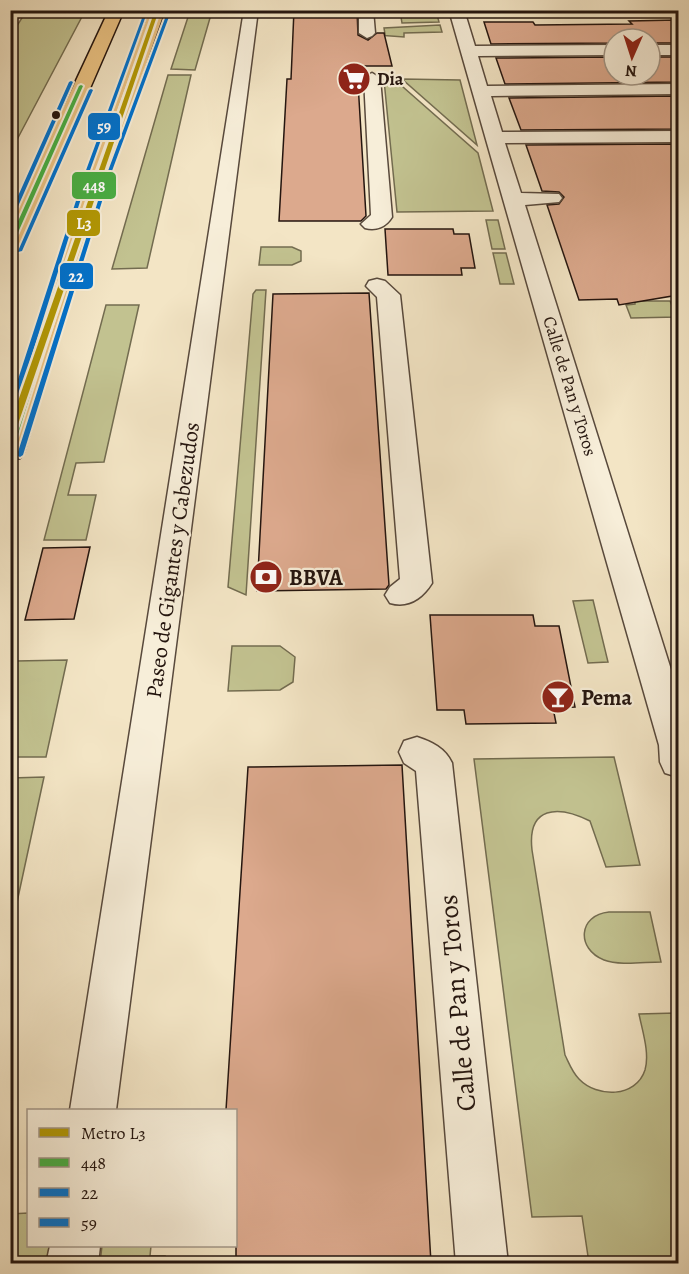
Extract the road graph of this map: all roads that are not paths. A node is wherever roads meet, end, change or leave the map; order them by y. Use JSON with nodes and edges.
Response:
{"nodes":[{"id":1,"x":117,"y":10,"type":"edge"},
{"id":2,"x":158,"y":10,"type":"edge"},
{"id":3,"x":251,"y":10,"type":"edge"},
{"id":4,"x":366,"y":10,"type":"edge"},
{"id":5,"x":456,"y":10,"type":"edge"},
{"id":6,"x":368,"y":33,"type":"dead end"},
{"id":7,"x":602,"y":50,"type":"edge"},
{"id":8,"x":662,"y":50,"type":"edge"},
{"id":9,"x":678,"y":50,"type":"edge"},
{"id":10,"x":470,"y":51,"type":"junction"},
{"id":11,"x":372,"y":78,"type":"dead end"},
{"id":12,"x":678,"y":89,"type":"edge"},
{"id":13,"x":481,"y":91,"type":"junction"},
{"id":14,"x":678,"y":136,"type":"edge"},
{"id":15,"x":495,"y":138,"type":"junction"},
{"id":16,"x":552,"y":198,"type":"dead end"},
{"id":17,"x":513,"y":199,"type":"junction"},
{"id":18,"x":18,"y":210,"type":"edge"},
{"id":19,"x":372,"y":224,"type":"dead end"},
{"id":20,"x":10,"y":247,"type":"edge"},
{"id":21,"x":377,"y":286,"type":"dead end"},
{"id":22,"x":10,"y":452,"type":"edge"},
{"id":23,"x":401,"y":595,"type":"dead end"},
{"id":24,"x":417,"y":752,"type":"dead end"},
{"id":25,"x":678,"y":762,"type":"edge"},
{"id":26,"x":93,"y":1109,"type":"edge"},
{"id":27,"x":75,"y":1247,"type":"edge"},
{"id":28,"x":72,"y":1263,"type":"edge"},
{"id":29,"x":482,"y":1263,"type":"edge"}],
"edges":[{"from":1,"to":18,"type":"main road"},
{"from":2,"to":22,"type":"main road"},
{"from":3,"to":26,"type":"street","name":"Paseo de Gigantes y Cabezudos"},
{"from":4,"to":6,"type":"street"},
{"from":5,"to":10,"type":"street","name":"Calle de Pan y Toros"},
{"from":7,"to":10,"type":"street"},
{"from":8,"to":9,"type":"street"},
{"from":10,"to":13,"type":"street","name":"Calle de Pan y Toros"},
{"from":11,"to":19,"type":"street"},
{"from":12,"to":13,"type":"street"},
{"from":13,"to":15,"type":"street","name":"Calle de Pan y Toros"},
{"from":14,"to":15,"type":"street"},
{"from":15,"to":17,"type":"street","name":"Calle de Pan y Toros"},
{"from":16,"to":17,"type":"street"},
{"from":17,"to":25,"type":"street","name":"Calle de Pan y Toros"},
{"from":18,"to":20,"type":"main road"},
{"from":21,"to":23,"type":"street"},
{"from":24,"to":29,"type":"street","name":"Calle de Pan y Toros"},
{"from":27,"to":28,"type":"street"}]}
